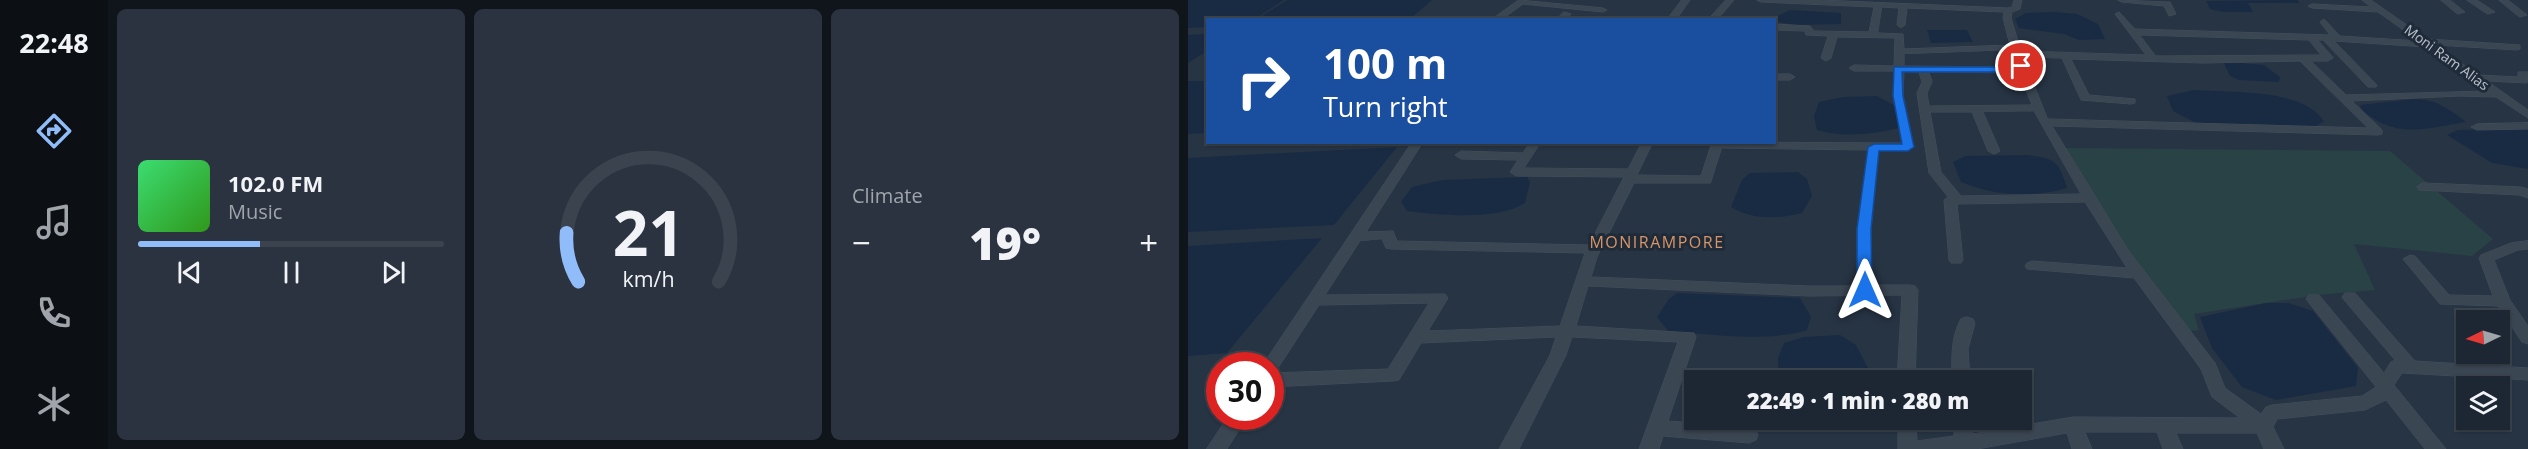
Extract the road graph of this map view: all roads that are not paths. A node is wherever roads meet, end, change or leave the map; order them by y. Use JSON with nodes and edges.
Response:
{"nodes":[{"id":1,"x":1686,"y":0,"type":"edge"},
{"id":2,"x":1730,"y":0,"type":"edge"},
{"id":3,"x":1761,"y":0,"type":"edge"},
{"id":4,"x":2122,"y":0,"type":"edge"},
{"id":5,"x":2366,"y":0,"type":"edge"},
{"id":6,"x":2445,"y":0,"type":"edge"},
{"id":7,"x":2471,"y":0,"type":"edge"},
{"id":8,"x":2503,"y":0,"type":"edge"},
{"id":9,"x":1523,"y":1,"type":"edge"},
{"id":10,"x":2149,"y":1,"type":"edge"},
{"id":11,"x":1864,"y":3,"type":"edge"},
{"id":12,"x":1929,"y":4,"type":"edge"},
{"id":13,"x":1969,"y":4,"type":"edge"},
{"id":14,"x":2013,"y":5,"type":"edge"},
{"id":15,"x":1878,"y":6,"type":"junction"},
{"id":16,"x":2312,"y":6,"type":"dead end"},
{"id":17,"x":1903,"y":7,"type":"junction"},
{"id":18,"x":1603,"y":10,"type":"dead end"},
{"id":19,"x":2380,"y":10,"type":"junction"},
{"id":20,"x":2461,"y":12,"type":"dead end"},
{"id":21,"x":2491,"y":12,"type":"dead end"},
{"id":22,"x":2119,"y":14,"type":"dead end"},
{"id":23,"x":2172,"y":14,"type":"dead end"},
{"id":24,"x":2523,"y":15,"type":"dead end"},
{"id":25,"x":1498,"y":18,"type":"edge"},
{"id":26,"x":1672,"y":18,"type":"edge"},
{"id":27,"x":1714,"y":18,"type":"edge"},
{"id":28,"x":2324,"y":22,"type":"dead end"},
{"id":29,"x":1900,"y":26,"type":"dead end"},
{"id":30,"x":1776,"y":27,"type":"edge"},
{"id":31,"x":2133,"y":32,"type":"junction"},
{"id":32,"x":1833,"y":34,"type":"junction"},
{"id":33,"x":1874,"y":36,"type":"junction"},
{"id":34,"x":2312,"y":38,"type":"junction"},
{"id":35,"x":2326,"y":38,"type":"junction"},
{"id":36,"x":2337,"y":38,"type":"junction"},
{"id":37,"x":2428,"y":43,"type":"junction"},
{"id":38,"x":2517,"y":47,"type":"dead end"},
{"id":39,"x":2016,"y":51,"type":"junction"},
{"id":40,"x":1898,"y":52,"type":"junction"},
{"id":41,"x":2065,"y":55,"type":"junction"},
{"id":42,"x":1826,"y":58,"type":"dead end"},
{"id":43,"x":2153,"y":58,"type":"junction"},
{"id":44,"x":2302,"y":58,"type":"junction"},
{"id":45,"x":1854,"y":68,"type":"dead end"},
{"id":46,"x":1897,"y":69,"type":"junction"},
{"id":47,"x":1923,"y":69,"type":"junction"},
{"id":48,"x":2022,"y":70,"type":"junction"},
{"id":49,"x":2528,"y":75,"type":"edge"},
{"id":50,"x":1776,"y":77,"type":"edge"},
{"id":51,"x":1790,"y":77,"type":"dead end"},
{"id":52,"x":2475,"y":78,"type":"junction"},
{"id":53,"x":2372,"y":85,"type":"dead end"},
{"id":54,"x":2498,"y":94,"type":"junction"},
{"id":55,"x":2343,"y":98,"type":"junction"},
{"id":56,"x":2131,"y":100,"type":"dead end"},
{"id":57,"x":2038,"y":108,"type":"junction"},
{"id":58,"x":1925,"y":110,"type":"junction"},
{"id":59,"x":1977,"y":110,"type":"junction"},
{"id":60,"x":2528,"y":115,"type":"edge"},
{"id":61,"x":2044,"y":122,"type":"junction"},
{"id":62,"x":2528,"y":126,"type":"edge"},
{"id":63,"x":2477,"y":127,"type":"dead end"},
{"id":64,"x":1417,"y":144,"type":"edge"},
{"id":65,"x":1535,"y":144,"type":"edge"},
{"id":66,"x":1647,"y":144,"type":"edge"},
{"id":67,"x":1718,"y":144,"type":"edge"},
{"id":68,"x":1757,"y":144,"type":"edge"},
{"id":69,"x":1874,"y":147,"type":"junction"},
{"id":70,"x":1994,"y":151,"type":"dead end"},
{"id":71,"x":1461,"y":155,"type":"dead end"},
{"id":72,"x":1527,"y":157,"type":"junction"},
{"id":73,"x":1631,"y":176,"type":"junction"},
{"id":74,"x":2423,"y":187,"type":"dead end"},
{"id":75,"x":2528,"y":194,"type":"edge"},
{"id":76,"x":2090,"y":198,"type":"junction"},
{"id":77,"x":1958,"y":200,"type":"junction"},
{"id":78,"x":1356,"y":237,"type":"junction"},
{"id":79,"x":2528,"y":245,"type":"edge"},
{"id":80,"x":1594,"y":249,"type":"junction"},
{"id":81,"x":2410,"y":259,"type":"dead end"},
{"id":82,"x":1956,"y":260,"type":"dead end"},
{"id":83,"x":2032,"y":266,"type":"dead end"},
{"id":84,"x":2138,"y":274,"type":"junction"},
{"id":85,"x":1582,"y":281,"type":"junction"},
{"id":86,"x":1865,"y":290,"type":"junction"},
{"id":87,"x":2350,"y":297,"type":"dead end"},
{"id":88,"x":2314,"y":299,"type":"dead end"},
{"id":89,"x":1315,"y":300,"type":"junction"},
{"id":90,"x":2503,"y":301,"type":"junction"},
{"id":91,"x":1967,"y":323,"type":"dead end"},
{"id":92,"x":1566,"y":331,"type":"junction"},
{"id":93,"x":1416,"y":337,"type":"junction"},
{"id":94,"x":2528,"y":338,"type":"edge"},
{"id":95,"x":1280,"y":352,"type":"edge"},
{"id":96,"x":2411,"y":367,"type":"junction"},
{"id":97,"x":1906,"y":370,"type":"edge"},
{"id":98,"x":1961,"y":370,"type":"edge"},
{"id":99,"x":2528,"y":374,"type":"edge"},
{"id":100,"x":1284,"y":379,"type":"edge"},
{"id":101,"x":2386,"y":385,"type":"junction"},
{"id":102,"x":2073,"y":424,"type":"junction"},
{"id":103,"x":2163,"y":424,"type":"junction"},
{"id":104,"x":2263,"y":426,"type":"junction"},
{"id":105,"x":1657,"y":428,"type":"junction"},
{"id":106,"x":1229,"y":430,"type":"edge"},
{"id":107,"x":1907,"y":430,"type":"edge"},
{"id":108,"x":1963,"y":430,"type":"edge"},
{"id":109,"x":1749,"y":435,"type":"dead end"},
{"id":110,"x":1964,"y":443,"type":"junction"},
{"id":111,"x":1217,"y":449,"type":"edge"},
{"id":112,"x":1509,"y":449,"type":"edge"},
{"id":113,"x":1649,"y":449,"type":"edge"},
{"id":114,"x":1908,"y":449,"type":"edge"},
{"id":115,"x":1913,"y":449,"type":"edge"},
{"id":116,"x":2082,"y":449,"type":"edge"},
{"id":117,"x":2173,"y":449,"type":"edge"},
{"id":118,"x":2274,"y":449,"type":"edge"},
{"id":119,"x":2436,"y":449,"type":"edge"}],
"edges":[{"from":1,"to":26,"type":"street"},
{"from":2,"to":27,"type":"street"},
{"from":3,"to":11,"type":"street"},
{"from":4,"to":10,"type":"street"},
{"from":5,"to":19,"type":"street","name":"Moni Ram Alias"},
{"from":6,"to":20,"type":"street"},
{"from":7,"to":21,"type":"street"},
{"from":8,"to":24,"type":"street"},
{"from":9,"to":18,"type":"street"},
{"from":9,"to":25,"type":"street"},
{"from":10,"to":23,"type":"street"},
{"from":11,"to":15,"type":"street"},
{"from":12,"to":13,"type":"street"},
{"from":12,"to":17,"type":"street"},
{"from":13,"to":14,"type":"street"},
{"from":14,"to":39,"type":"street"},
{"from":15,"to":17,"type":"street"},
{"from":15,"to":33,"type":"street"},
{"from":16,"to":19,"type":"street"},
{"from":17,"to":29,"type":"street"},
{"from":19,"to":37,"type":"street","name":"Moni Ram Alias"},
{"from":22,"to":31,"type":"street"},
{"from":28,"to":36,"type":"street"},
{"from":30,"to":32,"type":"street"},
{"from":31,"to":34,"type":"street"},
{"from":31,"to":43,"type":"street"},
{"from":32,"to":33,"type":"street"},
{"from":32,"to":42,"type":"street"},
{"from":33,"to":40,"type":"street"},
{"from":34,"to":35,"type":"street"},
{"from":34,"to":44,"type":"street"},
{"from":35,"to":36,"type":"street"},
{"from":35,"to":53,"type":"street"},
{"from":36,"to":37,"type":"street"},
{"from":37,"to":38,"type":"street"},
{"from":37,"to":52,"type":"street","name":"Moni Ram Alias"},
{"from":39,"to":40,"type":"street"},
{"from":39,"to":41,"type":"street"},
{"from":39,"to":48,"type":"street"},
{"from":40,"to":46,"type":"street"},
{"from":41,"to":43,"type":"street"},
{"from":41,"to":56,"type":"street"},
{"from":43,"to":44,"type":"street"},
{"from":44,"to":55,"type":"street"},
{"from":45,"to":46,"type":"street"},
{"from":46,"to":47,"type":"street"},
{"from":46,"to":69,"type":"street"},
{"from":47,"to":48,"type":"street"},
{"from":47,"to":58,"type":"street"},
{"from":48,"to":57,"type":"street"},
{"from":49,"to":52,"type":"street"},
{"from":50,"to":51,"type":"street"},
{"from":52,"to":54,"type":"street","name":"Moni Ram Alias"},
{"from":54,"to":55,"type":"street"},
{"from":54,"to":60,"type":"street","name":"Moni Ram Alias"},
{"from":55,"to":61,"type":"street"},
{"from":57,"to":59,"type":"street"},
{"from":57,"to":61,"type":"street"},
{"from":58,"to":59,"type":"street"},
{"from":58,"to":77,"type":"street"},
{"from":59,"to":70,"type":"street"},
{"from":61,"to":76,"type":"street"},
{"from":62,"to":63,"type":"street"},
{"from":64,"to":78,"type":"street"},
{"from":65,"to":72,"type":"street"},
{"from":66,"to":73,"type":"street"},
{"from":67,"to":73,"type":"street"},
{"from":68,"to":69,"type":"street"},
{"from":69,"to":86,"type":"street"},
{"from":71,"to":72,"type":"street"},
{"from":72,"to":73,"type":"street"},
{"from":73,"to":80,"type":"street"},
{"from":74,"to":75,"type":"street"},
{"from":76,"to":77,"type":"street"},
{"from":76,"to":84,"type":"street"},
{"from":77,"to":82,"type":"street"},
{"from":78,"to":80,"type":"street"},
{"from":78,"to":89,"type":"street"},
{"from":79,"to":90,"type":"street"},
{"from":80,"to":85,"type":"street"},
{"from":81,"to":90,"type":"street"},
{"from":83,"to":84,"type":"street"},
{"from":84,"to":104,"type":"street"},
{"from":85,"to":86,"type":"street"},
{"from":85,"to":92,"type":"street"},
{"from":86,"to":97,"type":"street"},
{"from":87,"to":96,"type":"street"},
{"from":88,"to":101,"type":"street"},
{"from":89,"to":93,"type":"street"},
{"from":89,"to":95,"type":"street"},
{"from":90,"to":94,"type":"street"},
{"from":91,"to":98,"type":"street"},
{"from":92,"to":93,"type":"street"},
{"from":92,"to":105,"type":"street"},
{"from":92,"to":112,"type":"street"},
{"from":93,"to":100,"type":"street"},
{"from":96,"to":99,"type":"street"},
{"from":96,"to":101,"type":"street"},
{"from":101,"to":104,"type":"street"},
{"from":101,"to":119,"type":"street"},
{"from":102,"to":103,"type":"street"},
{"from":102,"to":110,"type":"street"},
{"from":102,"to":116,"type":"street"},
{"from":103,"to":104,"type":"street"},
{"from":103,"to":117,"type":"street"},
{"from":104,"to":118,"type":"street"},
{"from":105,"to":109,"type":"street"},
{"from":105,"to":113,"type":"street"},
{"from":106,"to":111,"type":"street"},
{"from":107,"to":114,"type":"street"},
{"from":108,"to":110,"type":"street"},
{"from":110,"to":115,"type":"street"}]}
